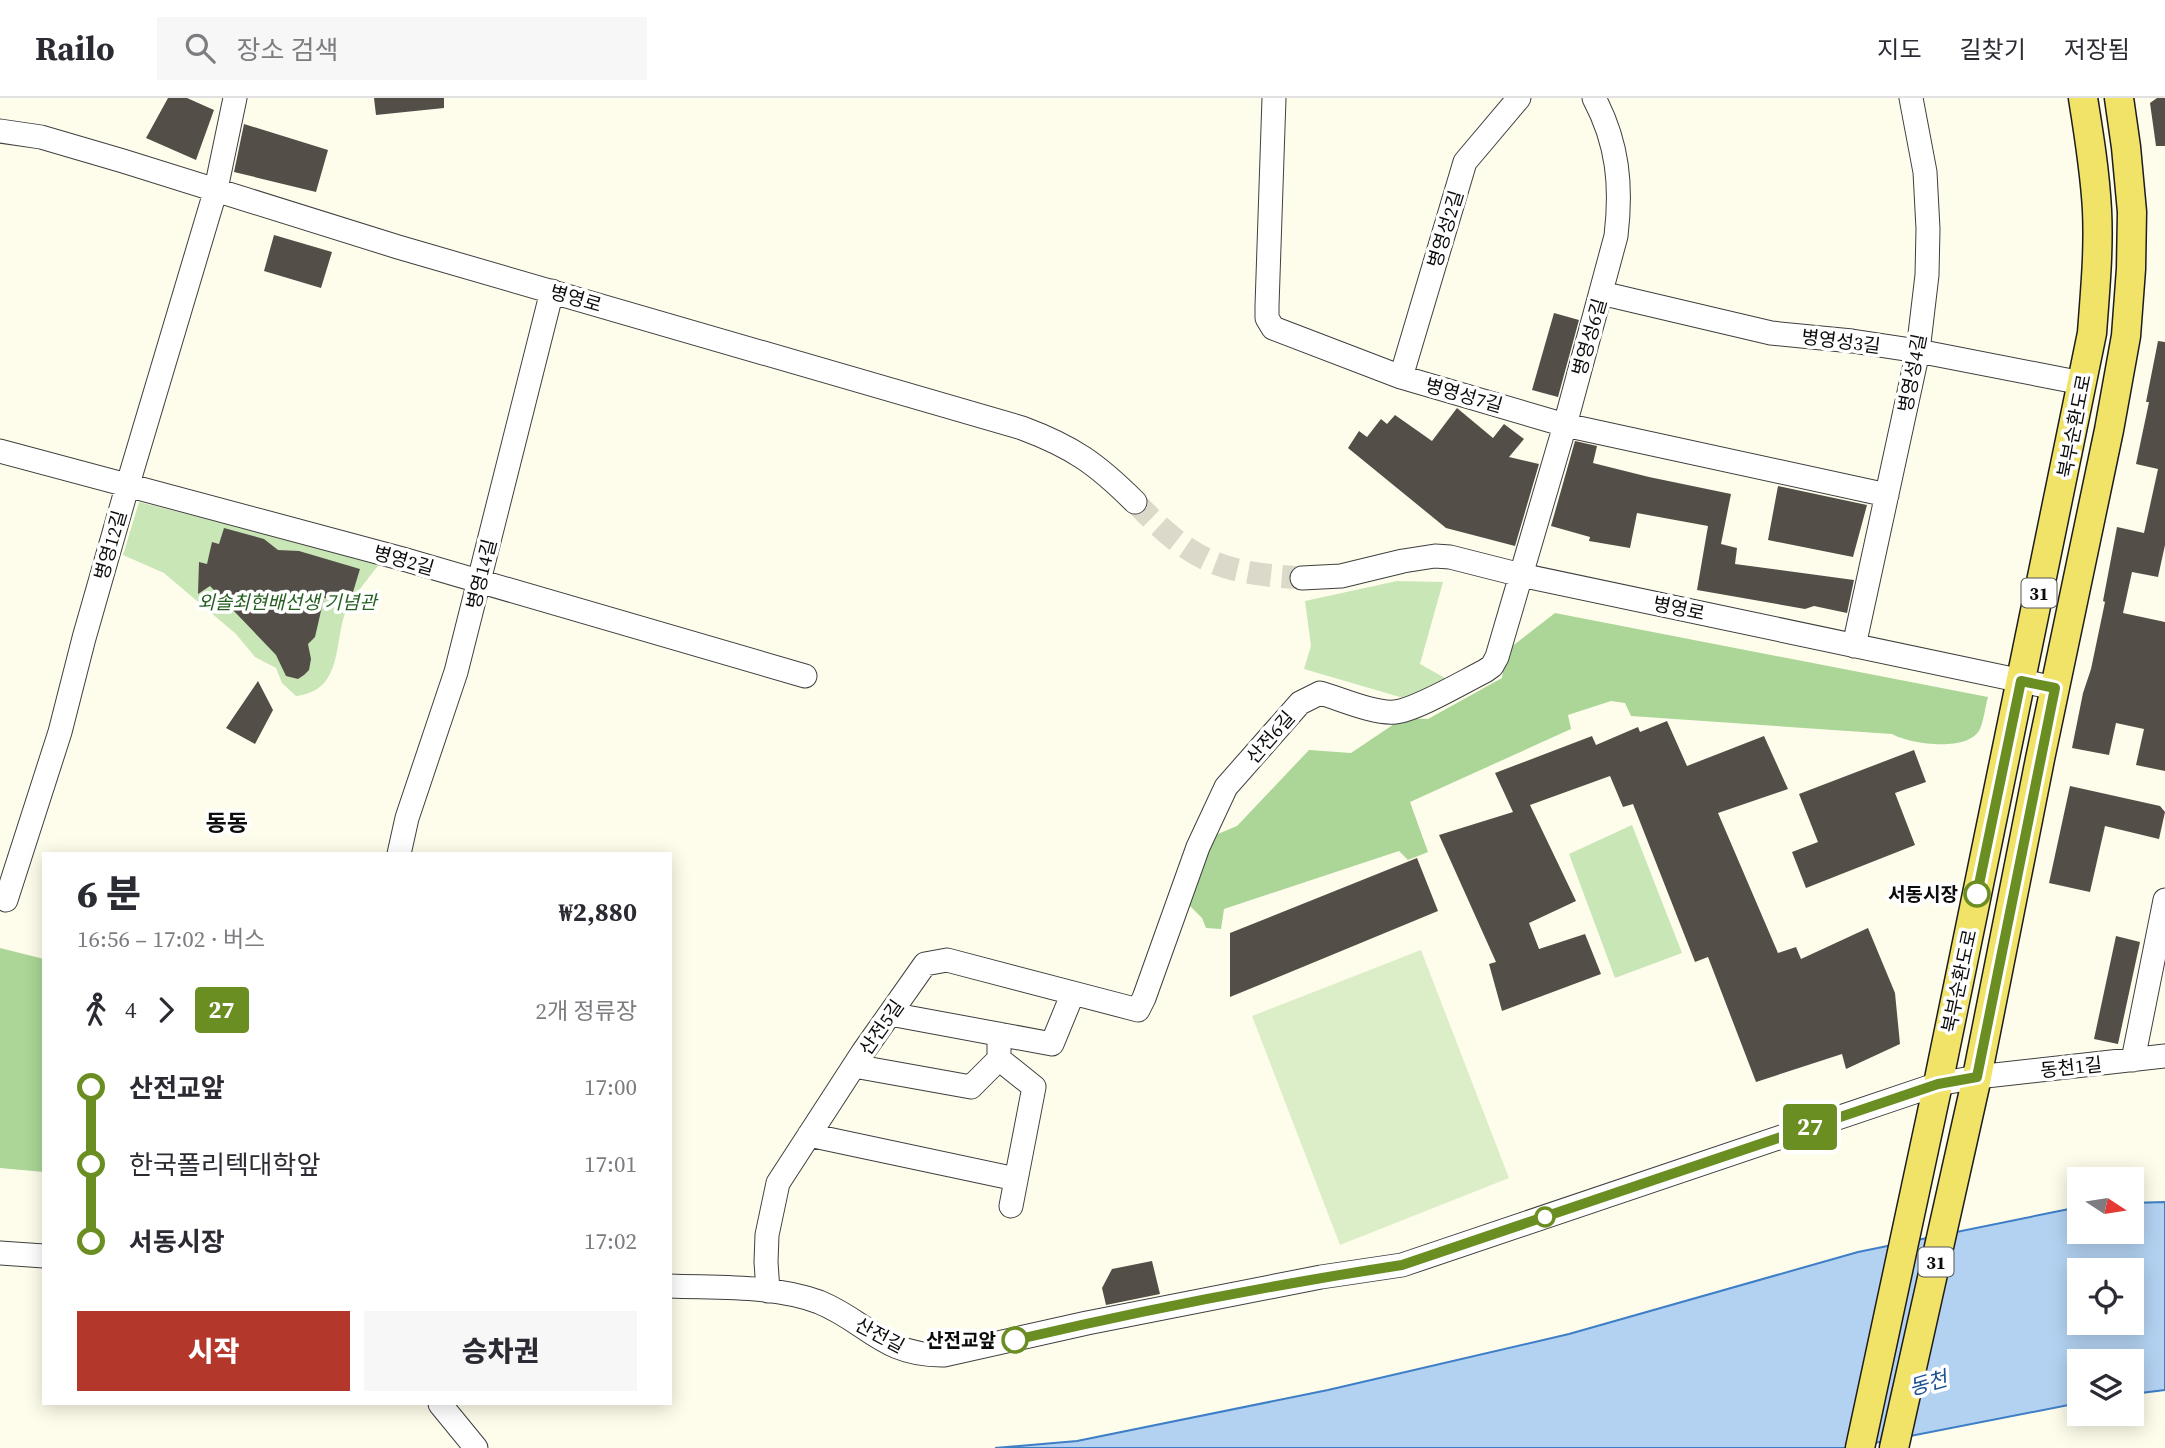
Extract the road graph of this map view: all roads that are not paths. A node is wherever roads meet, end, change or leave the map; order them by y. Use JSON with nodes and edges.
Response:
{"nodes":[{"id":1,"x":235,"y":98,"type":"edge"},
{"id":2,"x":1274,"y":98,"type":"edge"},
{"id":3,"x":1519,"y":98,"type":"edge"},
{"id":4,"x":1594,"y":98,"type":"edge"},
{"id":5,"x":1910,"y":98,"type":"edge"},
{"id":6,"x":2083,"y":98,"type":"edge"},
{"id":7,"x":2119,"y":98,"type":"edge"},
{"id":8,"x":0,"y":131,"type":"edge"},
{"id":9,"x":216,"y":189,"type":"junction"},
{"id":10,"x":552,"y":291,"type":"junction"},
{"id":11,"x":1601,"y":293,"type":"junction"},
{"id":12,"x":1918,"y":351,"type":"junction"},
{"id":13,"x":1401,"y":377,"type":"junction"},
{"id":14,"x":2082,"y":383,"type":"junction"},
{"id":15,"x":1565,"y":425,"type":"junction"},
{"id":16,"x":0,"y":451,"type":"edge"},
{"id":17,"x":128,"y":484,"type":"junction"},
{"id":18,"x":1887,"y":495,"type":"junction"},
{"id":19,"x":1135,"y":502,"type":"tunnel mouth"},
{"id":20,"x":1521,"y":575,"type":"junction"},
{"id":21,"x":1302,"y":578,"type":"tunnel mouth"},
{"id":22,"x":479,"y":581,"type":"junction"},
{"id":23,"x":1854,"y":646,"type":"junction"},
{"id":24,"x":805,"y":676,"type":"dead end"},
{"id":25,"x":2021,"y":681,"type":"junction"},
{"id":26,"x":2055,"y":688,"type":"junction"},
{"id":27,"x":399,"y":852,"type":"edge"},
{"id":28,"x":2165,"y":900,"type":"edge"},
{"id":29,"x":6,"y":901,"type":"dead end"},
{"id":30,"x":1073,"y":993,"type":"junction"},
{"id":31,"x":1138,"y":1010,"type":"joint"},
{"id":32,"x":890,"y":1014,"type":"junction"},
{"id":33,"x":999,"y":1034,"type":"junction"},
{"id":34,"x":2165,"y":1056,"type":"edge"},
{"id":35,"x":999,"y":1059,"type":"junction"},
{"id":36,"x":2133,"y":1060,"type":"junction"},
{"id":37,"x":854,"y":1066,"type":"junction"},
{"id":38,"x":1977,"y":1077,"type":"junction"},
{"id":39,"x":1938,"y":1084,"type":"junction"},
{"id":40,"x":808,"y":1135,"type":"junction"},
{"id":41,"x":1016,"y":1179,"type":"junction"},
{"id":42,"x":1011,"y":1206,"type":"dead end"},
{"id":43,"x":0,"y":1253,"type":"edge"},
{"id":44,"x":42,"y":1256,"type":"edge"},
{"id":45,"x":672,"y":1286,"type":"edge"},
{"id":46,"x":768,"y":1291,"type":"junction"},
{"id":47,"x":441,"y":1405,"type":"edge"},
{"id":48,"x":475,"y":1448,"type":"edge"},
{"id":49,"x":1860,"y":1448,"type":"edge"},
{"id":50,"x":1894,"y":1448,"type":"edge"}],
"edges":[{"from":1,"to":9,"type":"street","name":"병영12길"},
{"from":2,"to":13,"type":"street","name":"병영성7길"},
{"from":3,"to":13,"type":"street","name":"병영성2길"},
{"from":4,"to":11,"type":"street","name":"병영성6길"},
{"from":5,"to":12,"type":"street","name":"병영성4길"},
{"from":6,"to":14,"type":"main road","name":"북부순환도로","number":"31"},
{"from":7,"to":26,"type":"main road","name":"북부순환도로","number":"31"},
{"from":8,"to":9,"type":"street","name":"병영로"},
{"from":9,"to":10,"type":"street","name":"병영로"},
{"from":9,"to":17,"type":"street","name":"병영12길"},
{"from":10,"to":19,"type":"street","name":"병영로"},
{"from":10,"to":22,"type":"street","name":"병영14길"},
{"from":11,"to":12,"type":"street","name":"병영성3길"},
{"from":11,"to":15,"type":"street","name":"병영성6길"},
{"from":12,"to":14,"type":"street","name":"병영성3길"},
{"from":12,"to":18,"type":"street","name":"병영성4길"},
{"from":13,"to":15,"type":"street","name":"병영성7길"},
{"from":14,"to":25,"type":"main road","name":"북부순환도로","number":"31"},
{"from":15,"to":18,"type":"street","name":"병영성7길"},
{"from":15,"to":20,"type":"street","name":"병영성6길"},
{"from":16,"to":17,"type":"street","name":"병영2길"},
{"from":17,"to":22,"type":"street","name":"병영2길"},
{"from":17,"to":29,"type":"street","name":"병영12길"},
{"from":18,"to":23,"type":"street","name":"병영성4길"},
{"from":20,"to":21,"type":"street","name":"병영로"},
{"from":20,"to":23,"type":"street","name":"병영로"},
{"from":20,"to":31,"type":"street","name":"산전6길"},
{"from":22,"to":24,"type":"street","name":"병영2길"},
{"from":22,"to":27,"type":"street","name":"병영14길"},
{"from":23,"to":25,"type":"street","name":"병영로"},
{"from":25,"to":26,"type":"street","name":"병영로"},
{"from":25,"to":39,"type":"main road","name":"북부순환도로","number":"31"},
{"from":26,"to":38,"type":"main road","name":"북부순환도로","number":"31"},
{"from":28,"to":36,"type":"street"},
{"from":30,"to":31,"type":"street","name":"산전5길"},
{"from":30,"to":32,"type":"street","name":"산전5길"},
{"from":30,"to":33,"type":"street"},
{"from":32,"to":33,"type":"street"},
{"from":32,"to":37,"type":"street","name":"산전5길"},
{"from":33,"to":35,"type":"street"},
{"from":34,"to":36,"type":"street","name":"동천1길"},
{"from":35,"to":37,"type":"street"},
{"from":35,"to":41,"type":"street"},
{"from":36,"to":38,"type":"street","name":"동천1길"},
{"from":37,"to":40,"type":"street","name":"산전5길"},
{"from":38,"to":39,"type":"street","name":"동천1길"},
{"from":38,"to":50,"type":"main road","name":"북부순환도로","number":"31"},
{"from":39,"to":46,"type":"street","name":"산전길"},
{"from":39,"to":49,"type":"main road","name":"북부순환도로","number":"31"},
{"from":40,"to":41,"type":"street"},
{"from":40,"to":46,"type":"street","name":"산전5길"},
{"from":41,"to":42,"type":"street"},
{"from":43,"to":44,"type":"street"},
{"from":45,"to":46,"type":"street","name":"산전길"},
{"from":47,"to":48,"type":"street"}]}
